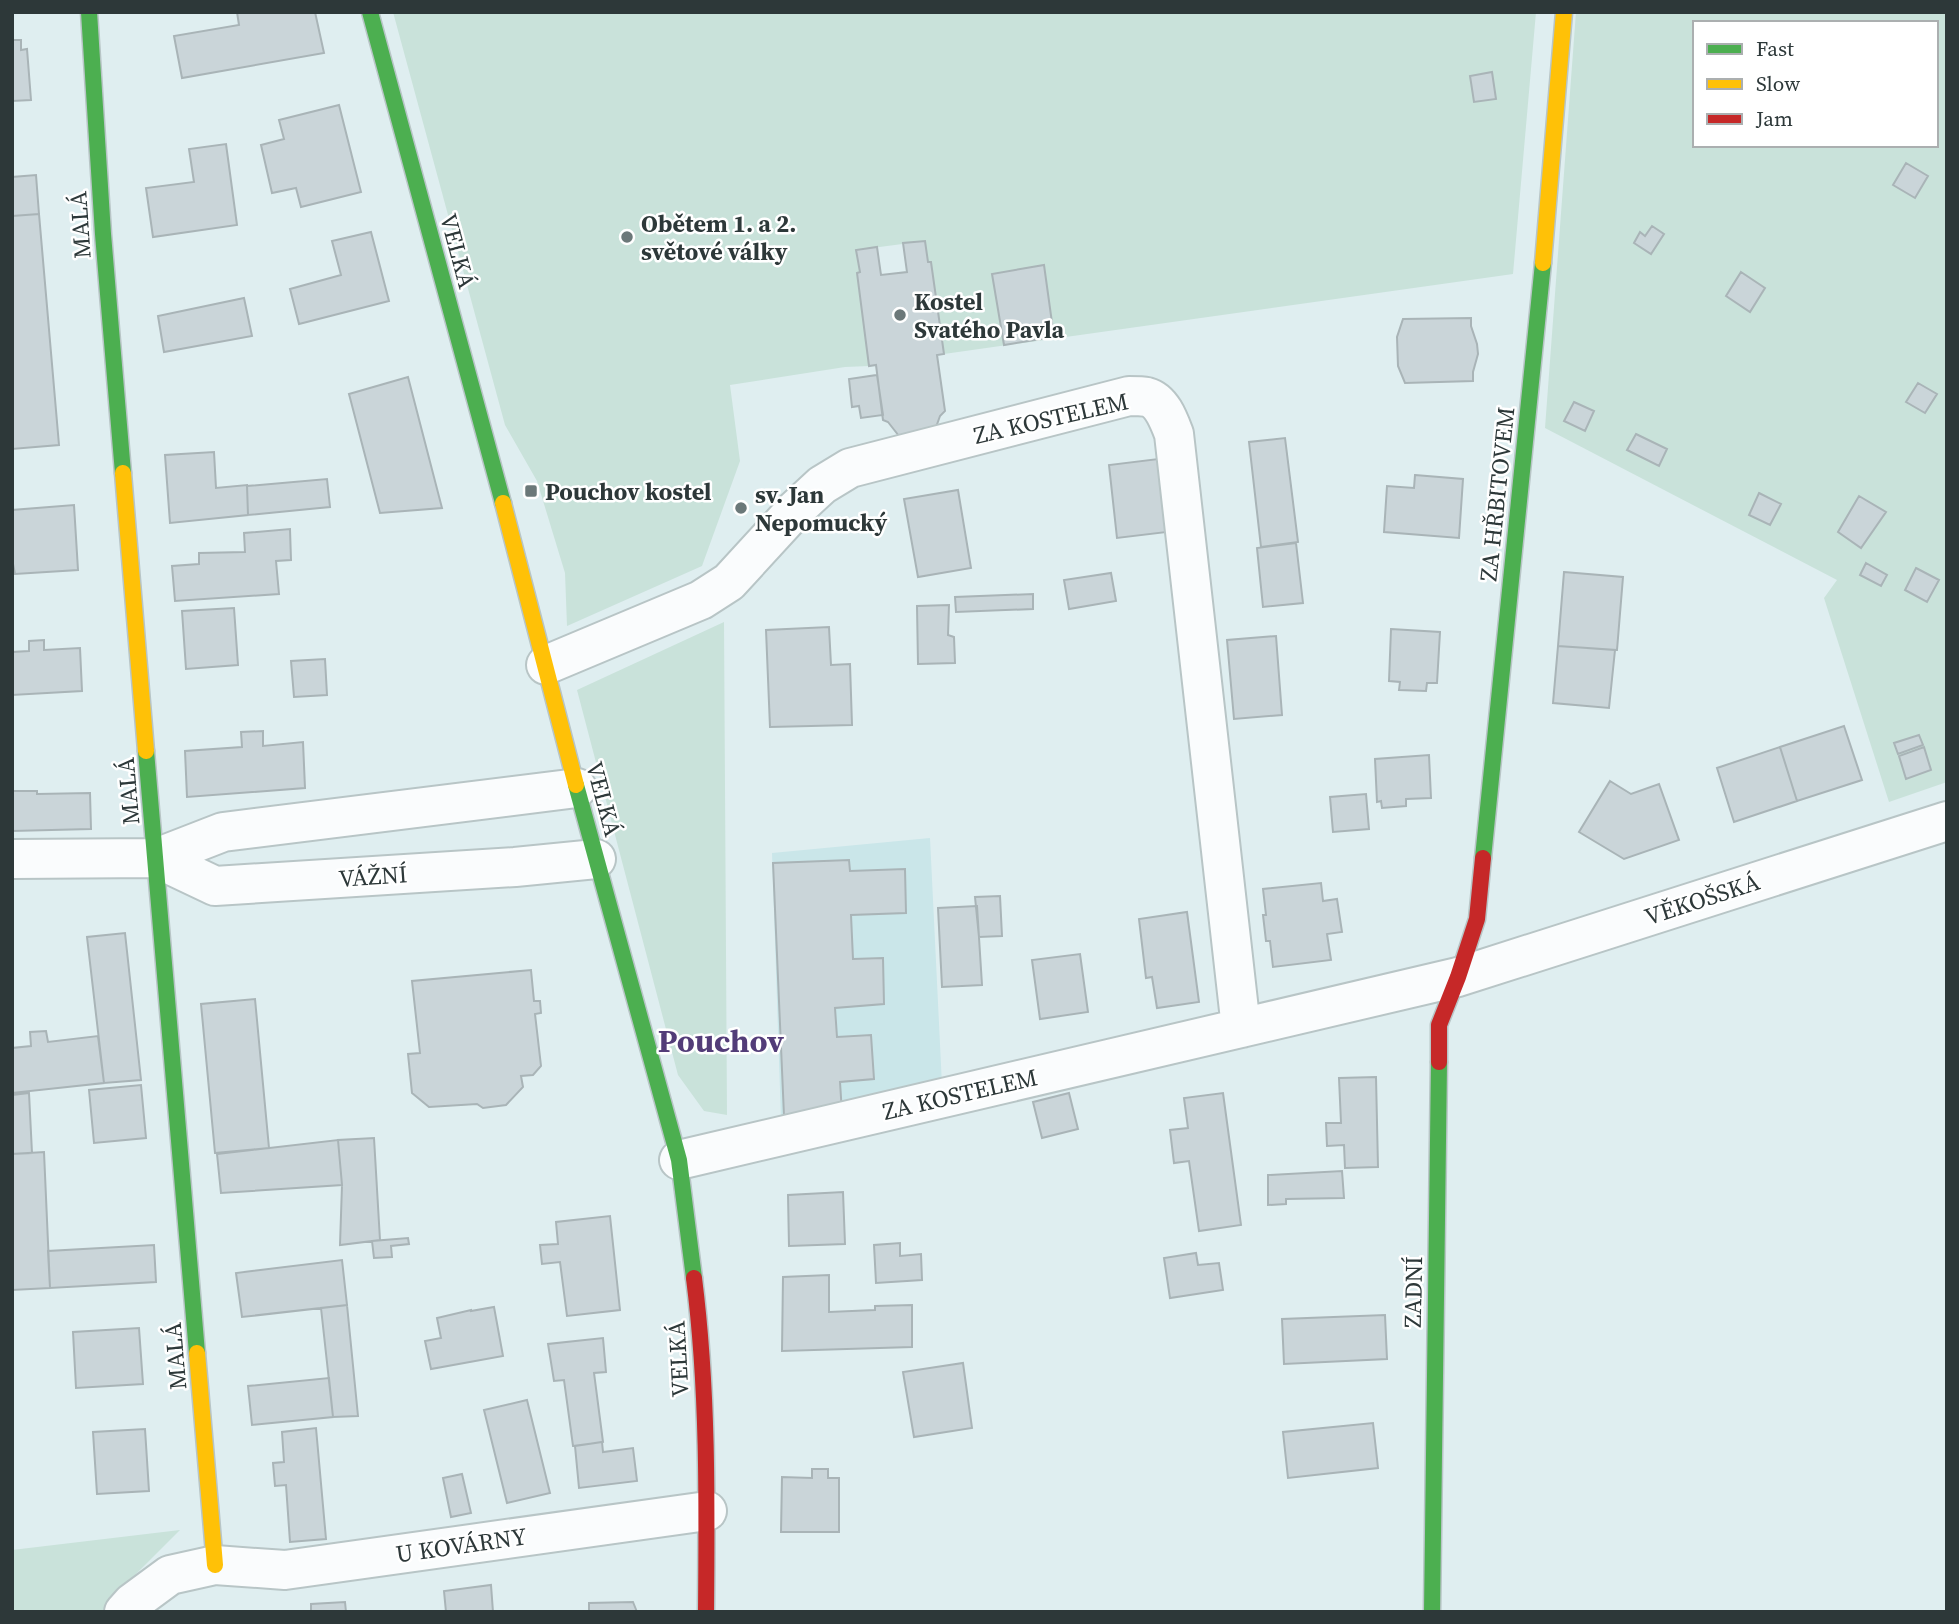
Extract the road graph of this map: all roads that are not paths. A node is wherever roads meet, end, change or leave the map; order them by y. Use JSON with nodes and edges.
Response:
{"nodes":[{"id":1,"x":89,"y":12,"type":"edge"},
{"id":2,"x":370,"y":12,"type":"edge"},
{"id":3,"x":1564,"y":12,"type":"edge"},
{"id":4,"x":546,"y":665,"type":"junction"},
{"id":5,"x":577,"y":789,"type":"junction"},
{"id":6,"x":1947,"y":821,"type":"edge"},
{"id":7,"x":156,"y":858,"type":"junction"},
{"id":8,"x":12,"y":859,"type":"edge"},
{"id":9,"x":596,"y":859,"type":"junction"},
{"id":10,"x":1458,"y":977,"type":"junction"},
{"id":11,"x":1241,"y":1028,"type":"junction"},
{"id":12,"x":679,"y":1160,"type":"junction"},
{"id":13,"x":707,"y":1511,"type":"junction"},
{"id":14,"x":215,"y":1565,"type":"junction"},
{"id":15,"x":124,"y":1612,"type":"edge"},
{"id":16,"x":706,"y":1612,"type":"edge"},
{"id":17,"x":1432,"y":1612,"type":"edge"}],
"edges":[{"from":1,"to":7,"type":"street","name":"MALÁ"},
{"from":2,"to":4,"type":"street","name":"VELKÁ"},
{"from":3,"to":10,"type":"street","name":"ZA HŘBITOVEM"},
{"from":4,"to":5,"type":"street","name":"VELKÁ"},
{"from":4,"to":11,"type":"street","name":"ZA KOSTELEM"},
{"from":5,"to":7,"type":"street","name":"VÁŽNÍ"},
{"from":5,"to":9,"type":"street","name":"VELKÁ"},
{"from":6,"to":10,"type":"street","name":"VĚKOŠSKÁ"},
{"from":7,"to":8,"type":"street","name":"VÁŽNÍ"},
{"from":7,"to":9,"type":"street","name":"VÁŽNÍ"},
{"from":7,"to":14,"type":"street","name":"MALÁ"},
{"from":9,"to":12,"type":"street","name":"VELKÁ"},
{"from":10,"to":11,"type":"street","name":"ZA KOSTELEM"},
{"from":10,"to":17,"type":"street","name":"ZADNÍ"},
{"from":11,"to":12,"type":"street","name":"ZA KOSTELEM"},
{"from":12,"to":13,"type":"street","name":"VELKÁ"},
{"from":13,"to":14,"type":"street","name":"U KOVÁRNY"},
{"from":13,"to":16,"type":"street","name":"VELKÁ"},
{"from":14,"to":15,"type":"street","name":"U KOVÁRNY"}]}
